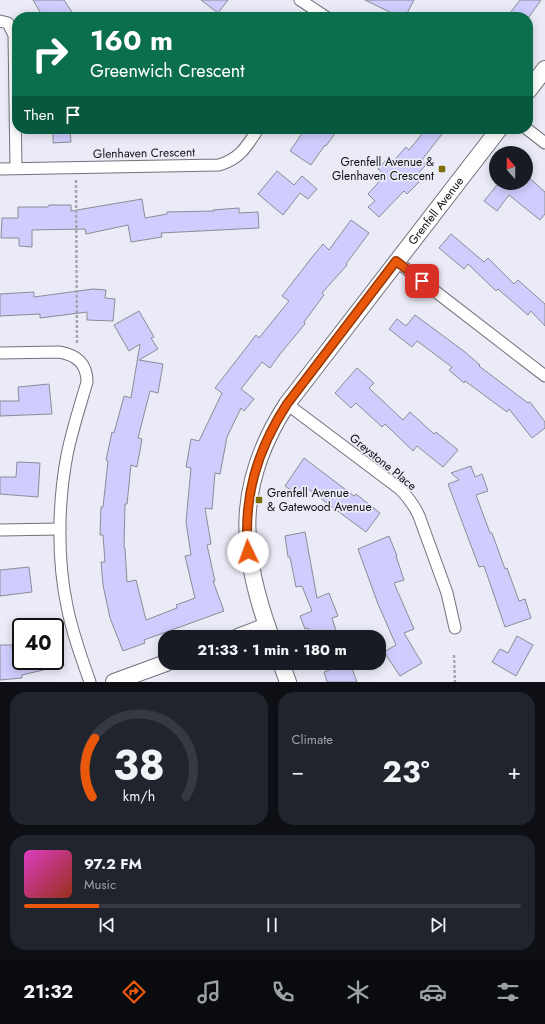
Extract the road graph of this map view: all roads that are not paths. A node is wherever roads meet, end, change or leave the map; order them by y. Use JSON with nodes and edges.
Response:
{"nodes":[{"id":1,"x":300,"y":0,"type":"edge"},
{"id":2,"x":318,"y":12,"type":"edge"},
{"id":3,"x":0,"y":21,"type":"edge"},
{"id":4,"x":12,"y":31,"type":"edge"},
{"id":5,"x":545,"y":69,"type":"edge"},
{"id":6,"x":533,"y":85,"type":"edge"},
{"id":7,"x":15,"y":134,"type":"edge"},
{"id":8,"x":255,"y":134,"type":"edge"},
{"id":9,"x":495,"y":134,"type":"edge"},
{"id":10,"x":533,"y":134,"type":"edge"},
{"id":11,"x":545,"y":143,"type":"edge"},
{"id":12,"x":0,"y":168,"type":"edge"},
{"id":13,"x":16,"y":168,"type":"junction"},
{"id":14,"x":396,"y":261,"type":"junction"},
{"id":15,"x":0,"y":353,"type":"edge"},
{"id":16,"x":545,"y":376,"type":"edge"},
{"id":17,"x":287,"y":404,"type":"junction"},
{"id":18,"x":60,"y":529,"type":"junction"},
{"id":19,"x":0,"y":530,"type":"edge"},
{"id":20,"x":455,"y":628,"type":"dead end"},
{"id":21,"x":268,"y":630,"type":"edge"},
{"id":22,"x":158,"y":666,"type":"edge"},
{"id":23,"x":284,"y":670,"type":"edge"},
{"id":24,"x":90,"y":682,"type":"edge"},
{"id":25,"x":114,"y":682,"type":"edge"},
{"id":26,"x":288,"y":682,"type":"edge"}],
"edges":[{"from":1,"to":2,"type":"street"},
{"from":3,"to":4,"type":"street"},
{"from":5,"to":6,"type":"street"},
{"from":7,"to":13,"type":"street"},
{"from":8,"to":13,"type":"street","name":"Glenhaven Crescent"},
{"from":9,"to":14,"type":"street","name":"Grenfell Avenue"},
{"from":10,"to":11,"type":"street"},
{"from":12,"to":13,"type":"street","name":"Glenhaven Crescent"},
{"from":14,"to":16,"type":"street"},
{"from":14,"to":17,"type":"street","name":"Grenfell Avenue"},
{"from":15,"to":18,"type":"street"},
{"from":17,"to":20,"type":"street","name":"Greystone Place"},
{"from":17,"to":21,"type":"street","name":"Grenfell Avenue"},
{"from":18,"to":19,"type":"street"},
{"from":18,"to":24,"type":"street"},
{"from":22,"to":25,"type":"street"},
{"from":23,"to":26,"type":"street"}]}
